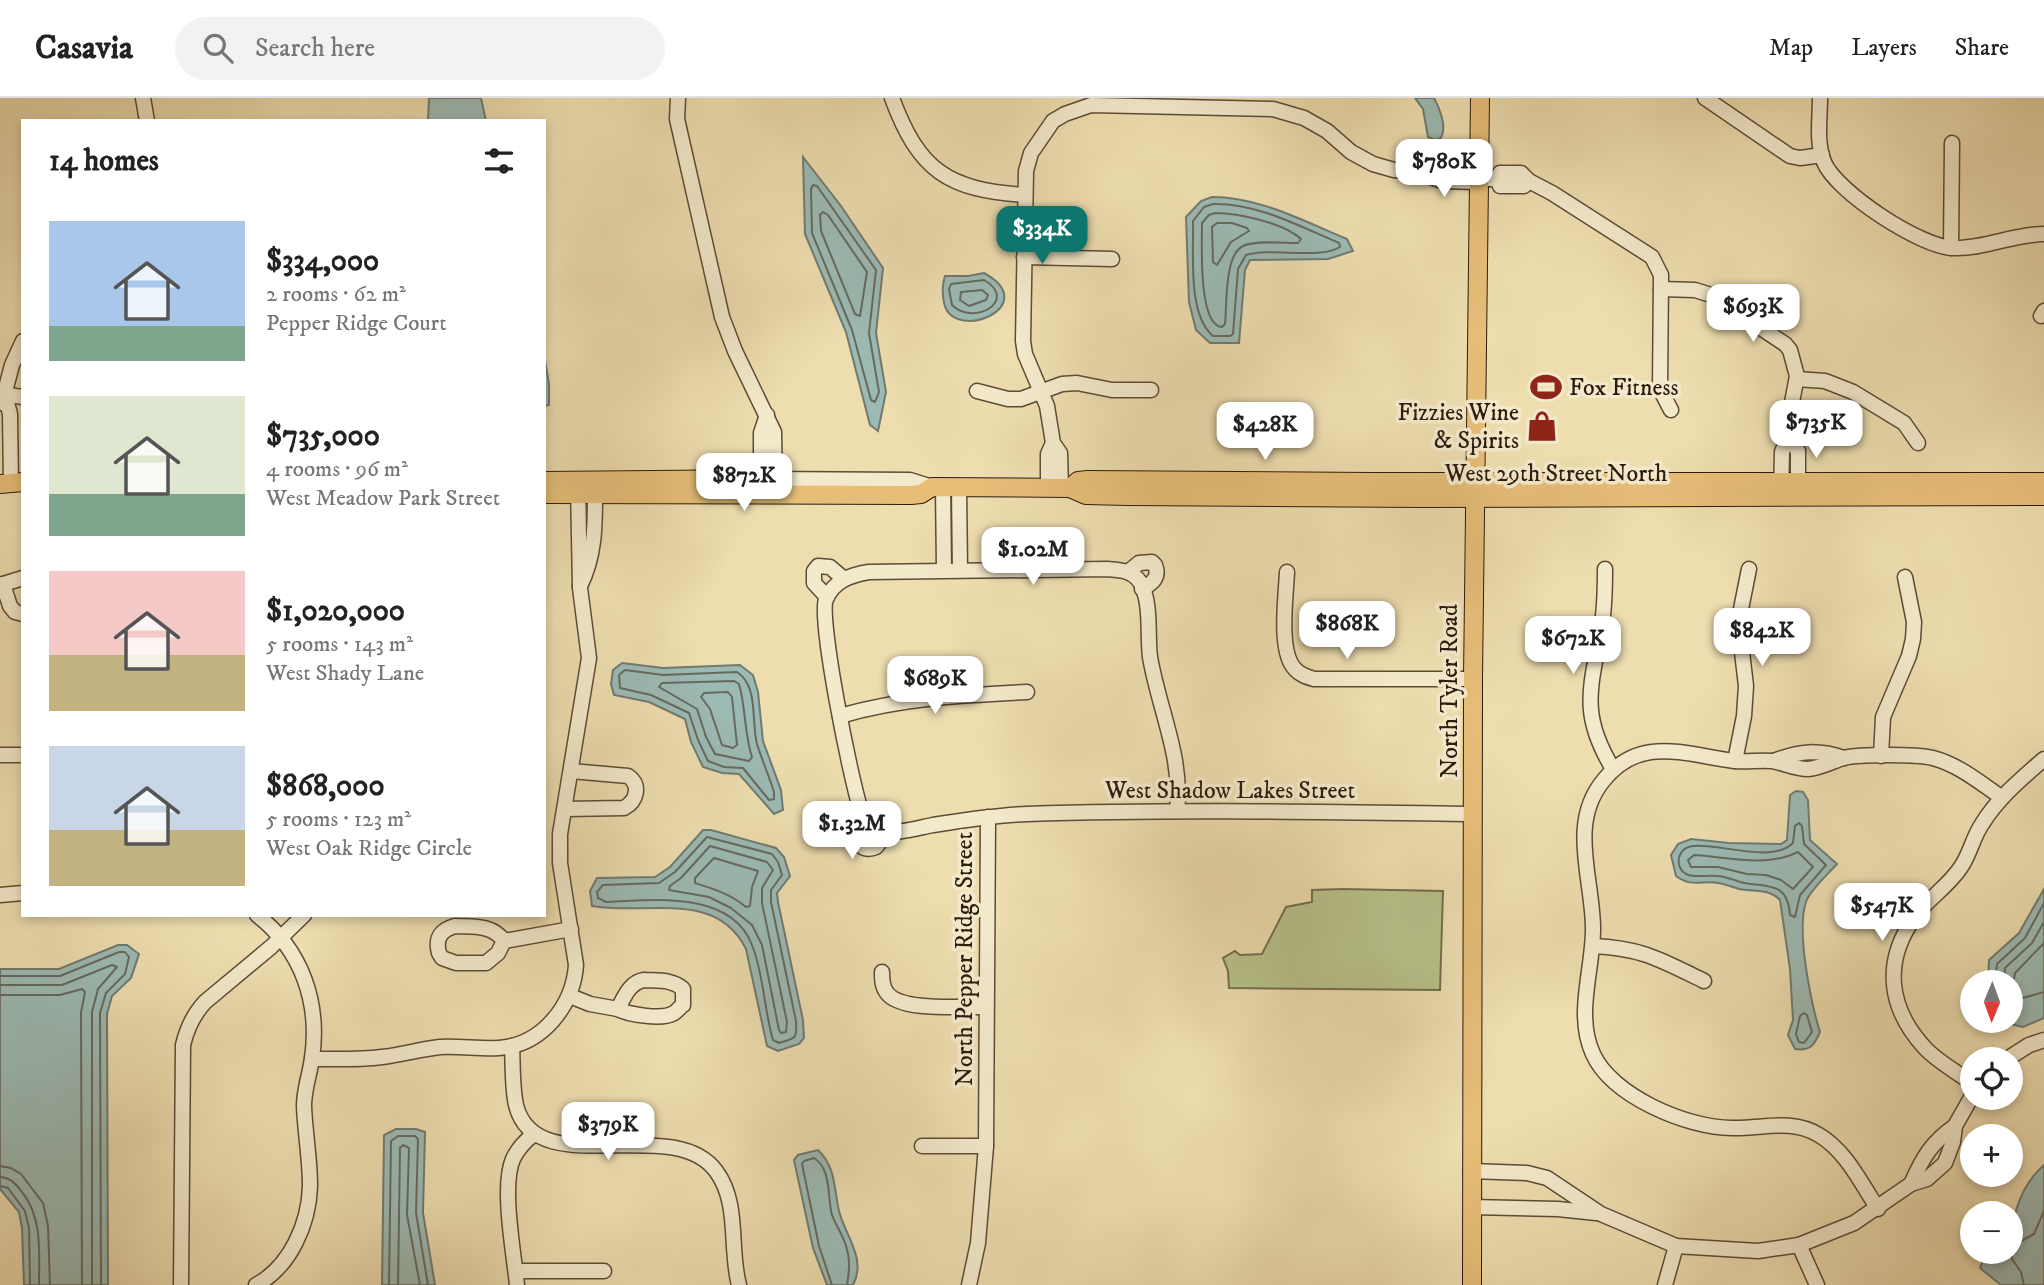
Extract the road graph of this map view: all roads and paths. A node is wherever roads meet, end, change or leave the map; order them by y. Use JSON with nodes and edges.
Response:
{"nodes":[{"id":1,"x":143,"y":98,"type":"edge"},
{"id":2,"x":678,"y":98,"type":"edge"},
{"id":3,"x":892,"y":98,"type":"edge"},
{"id":4,"x":1480,"y":98,"type":"edge"},
{"id":5,"x":1705,"y":98,"type":"edge"},
{"id":6,"x":1820,"y":98,"type":"edge"},
{"id":7,"x":1105,"y":101,"type":"edge"},
{"id":8,"x":1238,"y":103,"type":"edge"},
{"id":9,"x":147,"y":119,"type":"edge"},
{"id":10,"x":1952,"y":143,"type":"dead end"},
{"id":11,"x":1822,"y":155,"type":"junction"},
{"id":12,"x":1478,"y":177,"type":"junction"},
{"id":13,"x":1025,"y":195,"type":"junction"},
{"id":14,"x":2044,"y":234,"type":"edge"},
{"id":15,"x":1951,"y":248,"type":"junction"},
{"id":16,"x":1024,"y":257,"type":"junction"},
{"id":17,"x":1112,"y":259,"type":"dead end"},
{"id":18,"x":1661,"y":289,"type":"junction"},
{"id":19,"x":21,"y":345,"type":"edge"},
{"id":20,"x":1797,"y":379,"type":"junction"},
{"id":21,"x":1151,"y":390,"type":"dead end"},
{"id":22,"x":977,"y":391,"type":"dead end"},
{"id":23,"x":1043,"y":393,"type":"junction"},
{"id":24,"x":21,"y":397,"type":"edge"},
{"id":25,"x":2,"y":399,"type":"edge"},
{"id":26,"x":1671,"y":410,"type":"dead end"},
{"id":27,"x":1918,"y":443,"type":"dead end"},
{"id":28,"x":546,"y":481,"type":"edge"},
{"id":29,"x":2044,"y":482,"type":"edge"},
{"id":30,"x":15,"y":484,"type":"edge"},
{"id":31,"x":768,"y":487,"type":"junction"},
{"id":32,"x":945,"y":487,"type":"junction"},
{"id":33,"x":586,"y":488,"type":"junction"},
{"id":34,"x":1060,"y":488,"type":"junction"},
{"id":35,"x":1476,"y":489,"type":"junction"},
{"id":36,"x":1790,"y":489,"type":"junction"},
{"id":37,"x":546,"y":494,"type":"edge"},
{"id":38,"x":2044,"y":496,"type":"edge"},
{"id":39,"x":1605,"y":569,"type":"dead end"},
{"id":40,"x":1749,"y":569,"type":"dead end"},
{"id":41,"x":943,"y":570,"type":"junction"},
{"id":42,"x":960,"y":570,"type":"junction"},
{"id":43,"x":1128,"y":572,"type":"junction"},
{"id":44,"x":1287,"y":572,"type":"dead end"},
{"id":45,"x":1905,"y":577,"type":"dead end"},
{"id":46,"x":21,"y":579,"type":"edge"},
{"id":47,"x":844,"y":579,"type":"junction"},
{"id":48,"x":1,"y":585,"type":"edge"},
{"id":49,"x":1143,"y":589,"type":"junction"},
{"id":50,"x":827,"y":597,"type":"junction"},
{"id":51,"x":21,"y":614,"type":"edge"},
{"id":52,"x":1473,"y":679,"type":"junction"},
{"id":53,"x":1027,"y":692,"type":"dead end"},
{"id":54,"x":840,"y":716,"type":"junction"},
{"id":55,"x":0,"y":755,"type":"edge"},
{"id":56,"x":21,"y":755,"type":"edge"},
{"id":57,"x":1881,"y":756,"type":"junction"},
{"id":58,"x":2044,"y":759,"type":"edge"},
{"id":59,"x":1735,"y":761,"type":"junction"},
{"id":60,"x":1613,"y":769,"type":"junction"},
{"id":61,"x":571,"y":771,"type":"junction"},
{"id":62,"x":2001,"y":797,"type":"junction"},
{"id":63,"x":565,"y":809,"type":"junction"},
{"id":64,"x":1177,"y":811,"type":"junction"},
{"id":65,"x":1472,"y":814,"type":"junction"},
{"id":66,"x":988,"y":817,"type":"junction"},
{"id":67,"x":868,"y":822,"type":"junction"},
{"id":68,"x":888,"y":831,"type":"junction"},
{"id":69,"x":21,"y":893,"type":"edge"},
{"id":70,"x":0,"y":895,"type":"edge"},
{"id":71,"x":259,"y":917,"type":"edge"},
{"id":72,"x":302,"y":917,"type":"edge"},
{"id":73,"x":571,"y":929,"type":"junction"},
{"id":74,"x":279,"y":937,"type":"junction"},
{"id":75,"x":504,"y":941,"type":"dead end"},
{"id":76,"x":1593,"y":946,"type":"junction"},
{"id":77,"x":882,"y":972,"type":"dead end"},
{"id":78,"x":1704,"y":981,"type":"dead end"},
{"id":79,"x":569,"y":996,"type":"junction"},
{"id":80,"x":985,"y":1007,"type":"junction"},
{"id":81,"x":618,"y":1009,"type":"dead end"},
{"id":82,"x":2044,"y":1040,"type":"edge"},
{"id":83,"x":512,"y":1046,"type":"junction"},
{"id":84,"x":2023,"y":1049,"type":"edge"},
{"id":85,"x":312,"y":1059,"type":"junction"},
{"id":86,"x":1960,"y":1074,"type":"edge"},
{"id":87,"x":1964,"y":1110,"type":"edge"},
{"id":88,"x":1955,"y":1126,"type":"junction"},
{"id":89,"x":534,"y":1133,"type":"junction"},
{"id":90,"x":922,"y":1146,"type":"dead end"},
{"id":91,"x":986,"y":1146,"type":"junction"},
{"id":92,"x":1471,"y":1171,"type":"junction"},
{"id":93,"x":1911,"y":1184,"type":"junction"},
{"id":94,"x":1471,"y":1207,"type":"junction"},
{"id":95,"x":1878,"y":1209,"type":"junction"},
{"id":96,"x":1601,"y":1214,"type":"junction"},
{"id":97,"x":1676,"y":1245,"type":"junction"},
{"id":98,"x":1799,"y":1245,"type":"junction"},
{"id":99,"x":604,"y":1271,"type":"dead end"},
{"id":100,"x":516,"y":1278,"type":"edge"},
{"id":101,"x":181,"y":1285,"type":"edge"},
{"id":102,"x":256,"y":1285,"type":"edge"},
{"id":103,"x":739,"y":1285,"type":"edge"},
{"id":104,"x":969,"y":1285,"type":"edge"},
{"id":105,"x":1472,"y":1285,"type":"edge"},
{"id":106,"x":1665,"y":1285,"type":"edge"},
{"id":107,"x":1817,"y":1285,"type":"edge"}],
"edges":[{"from":1,"to":9,"type":"street"},
{"from":2,"to":31,"type":"street"},
{"from":3,"to":13,"type":"street"},
{"from":4,"to":12,"type":"main road","name":"North Tyler Road"},
{"from":5,"to":11,"type":"street"},
{"from":6,"to":11,"type":"street"},
{"from":7,"to":8,"type":"street"},
{"from":7,"to":13,"type":"street"},
{"from":8,"to":12,"type":"street"},
{"from":10,"to":15,"type":"street"},
{"from":11,"to":15,"type":"street"},
{"from":12,"to":18,"type":"street"},
{"from":12,"to":35,"type":"main road","name":"North Tyler Road"},
{"from":13,"to":16,"type":"street"},
{"from":14,"to":15,"type":"street"},
{"from":16,"to":17,"type":"street"},
{"from":16,"to":23,"type":"street"},
{"from":18,"to":20,"type":"street"},
{"from":18,"to":26,"type":"street"},
{"from":19,"to":25,"type":"street"},
{"from":20,"to":27,"type":"street"},
{"from":20,"to":36,"type":"street"},
{"from":21,"to":23,"type":"street"},
{"from":22,"to":23,"type":"street"},
{"from":23,"to":34,"type":"street"},
{"from":24,"to":25,"type":"street"},
{"from":25,"to":30,"type":"street"},
{"from":28,"to":33,"type":"main road","name":"West 29th Street North"},
{"from":29,"to":36,"type":"main road","name":"West 29th Street North"},
{"from":31,"to":32,"type":"main road","name":"West 29th Street North"},
{"from":31,"to":33,"type":"main road","name":"West 29th Street North"},
{"from":32,"to":34,"type":"main road","name":"West 29th Street North"},
{"from":32,"to":41,"type":"street"},
{"from":32,"to":42,"type":"street"},
{"from":33,"to":37,"type":"main road","name":"West 29th Street North"},
{"from":33,"to":61,"type":"street"},
{"from":34,"to":35,"type":"main road","name":"West 29th Street North"},
{"from":35,"to":36,"type":"main road","name":"West 29th Street North"},
{"from":35,"to":52,"type":"main road","name":"North Tyler Road"},
{"from":36,"to":38,"type":"main road","name":"West 29th Street North"},
{"from":39,"to":60,"type":"street"},
{"from":40,"to":59,"type":"street"},
{"from":41,"to":42,"type":"street"},
{"from":41,"to":47,"type":"street"},
{"from":42,"to":43,"type":"street"},
{"from":43,"to":49,"type":"street"},
{"from":43,"to":49,"type":"street"},
{"from":44,"to":52,"type":"street"},
{"from":45,"to":57,"type":"street"},
{"from":46,"to":48,"type":"street"},
{"from":47,"to":50,"type":"street"},
{"from":47,"to":50,"type":"street"},
{"from":48,"to":51,"type":"street"},
{"from":49,"to":64,"type":"street"},
{"from":50,"to":54,"type":"street"},
{"from":52,"to":65,"type":"main road","name":"North Tyler Road"},
{"from":53,"to":54,"type":"street"},
{"from":54,"to":67,"type":"street"},
{"from":55,"to":56,"type":"street"},
{"from":57,"to":59,"type":"street"},
{"from":57,"to":62,"type":"street"},
{"from":58,"to":62,"type":"street"},
{"from":59,"to":60,"type":"street"},
{"from":60,"to":76,"type":"street"},
{"from":61,"to":63,"type":"street"},
{"from":61,"to":63,"type":"street"},
{"from":62,"to":86,"type":"street"},
{"from":63,"to":73,"type":"street"},
{"from":64,"to":65,"type":"street","name":"West Shadow Lakes Street"},
{"from":64,"to":66,"type":"street","name":"West Shadow Lakes Street"},
{"from":65,"to":92,"type":"main road","name":"North Tyler Road"},
{"from":66,"to":68,"type":"street","name":"North Pepper Ridge Street"},
{"from":66,"to":80,"type":"street","name":"North Pepper Ridge Street"},
{"from":67,"to":68,"type":"street"},
{"from":67,"to":68,"type":"street"},
{"from":69,"to":70,"type":"street"},
{"from":71,"to":74,"type":"street"},
{"from":72,"to":74,"type":"street"},
{"from":73,"to":75,"type":"street"},
{"from":73,"to":79,"type":"street"},
{"from":74,"to":85,"type":"street"},
{"from":74,"to":101,"type":"street"},
{"from":76,"to":78,"type":"street"},
{"from":76,"to":95,"type":"street"},
{"from":77,"to":80,"type":"street"},
{"from":79,"to":81,"type":"street"},
{"from":79,"to":83,"type":"street"},
{"from":80,"to":91,"type":"street","name":"North Pepper Ridge Street"},
{"from":82,"to":84,"type":"street"},
{"from":83,"to":85,"type":"street"},
{"from":83,"to":89,"type":"street"},
{"from":85,"to":102,"type":"street"},
{"from":87,"to":88,"type":"street"},
{"from":88,"to":93,"type":"street"},
{"from":88,"to":93,"type":"street"},
{"from":89,"to":100,"type":"street"},
{"from":89,"to":103,"type":"street"},
{"from":90,"to":91,"type":"street"},
{"from":91,"to":104,"type":"street","name":"North Pepper Ridge Street"},
{"from":92,"to":94,"type":"main road","name":"North Tyler Road"},
{"from":92,"to":96,"type":"street"},
{"from":93,"to":95,"type":"street"},
{"from":94,"to":96,"type":"street"},
{"from":94,"to":105,"type":"main road","name":"North Tyler Road"},
{"from":95,"to":98,"type":"street"},
{"from":96,"to":97,"type":"street"},
{"from":97,"to":98,"type":"street"},
{"from":97,"to":106,"type":"street"},
{"from":98,"to":107,"type":"street"},
{"from":99,"to":100,"type":"street"}]}
